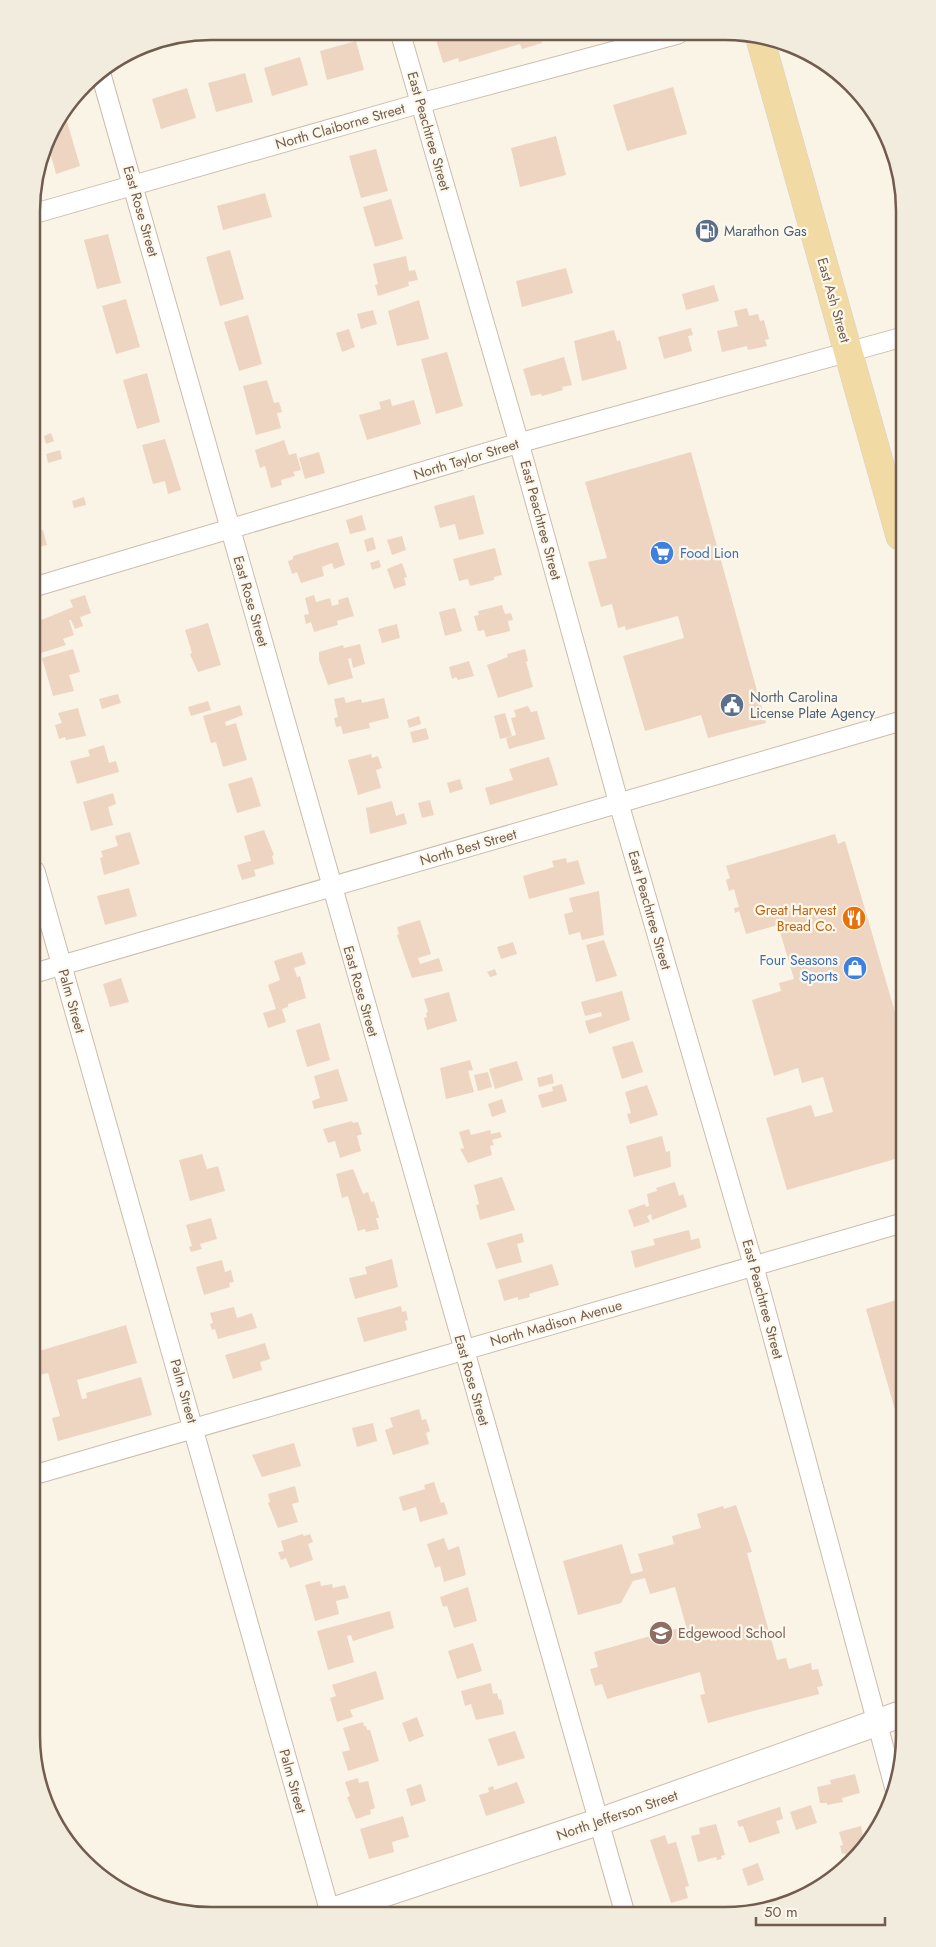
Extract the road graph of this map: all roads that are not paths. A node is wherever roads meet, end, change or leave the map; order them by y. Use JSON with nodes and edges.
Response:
{"nodes":[{"id":1,"x":402,"y":40,"type":"edge"},
{"id":2,"x":656,"y":40,"type":"edge"},
{"id":3,"x":762,"y":44,"type":"edge"},
{"id":4,"x":102,"y":79,"type":"edge"},
{"id":5,"x":421,"y":104,"type":"junction"},
{"id":6,"x":134,"y":185,"type":"junction"},
{"id":7,"x":40,"y":212,"type":"edge"},
{"id":8,"x":896,"y":339,"type":"edge"},
{"id":9,"x":848,"y":352,"type":"junction"},
{"id":10,"x":520,"y":443,"type":"junction"},
{"id":11,"x":896,"y":522,"type":"edge"},
{"id":12,"x":231,"y":529,"type":"junction"},
{"id":13,"x":40,"y":585,"type":"edge"},
{"id":14,"x":896,"y":722,"type":"edge"},
{"id":15,"x":619,"y":804,"type":"junction"},
{"id":16,"x":332,"y":885,"type":"junction"},
{"id":17,"x":40,"y":888,"type":"edge"},
{"id":18,"x":62,"y":965,"type":"junction"},
{"id":19,"x":40,"y":971,"type":"edge"},
{"id":20,"x":896,"y":1225,"type":"edge"},
{"id":21,"x":754,"y":1267,"type":"junction"},
{"id":22,"x":463,"y":1349,"type":"junction"},
{"id":23,"x":195,"y":1429,"type":"junction"},
{"id":24,"x":40,"y":1473,"type":"edge"},
{"id":25,"x":896,"y":1716,"type":"edge"},
{"id":26,"x":877,"y":1722,"type":"junction"},
{"id":27,"x":891,"y":1775,"type":"edge"},
{"id":28,"x":598,"y":1822,"type":"junction"},
{"id":29,"x":328,"y":1907,"type":"edge"},
{"id":30,"x":344,"y":1907,"type":"edge"},
{"id":31,"x":623,"y":1907,"type":"edge"}],
"edges":[{"from":1,"to":5,"type":"street","name":"East Peachtree Street"},
{"from":2,"to":5,"type":"street","name":"North Claiborne Street"},
{"from":3,"to":9,"type":"main road","name":"East Ash Street"},
{"from":4,"to":6,"type":"street","name":"East Rose Street"},
{"from":5,"to":6,"type":"street","name":"North Claiborne Street"},
{"from":5,"to":10,"type":"street","name":"East Peachtree Street"},
{"from":6,"to":7,"type":"street","name":"North Claiborne Street"},
{"from":6,"to":12,"type":"street","name":"East Rose Street"},
{"from":8,"to":9,"type":"street","name":"North Taylor Street"},
{"from":9,"to":10,"type":"street","name":"North Taylor Street"},
{"from":9,"to":11,"type":"main road","name":"East Ash Street"},
{"from":10,"to":12,"type":"street","name":"North Taylor Street"},
{"from":10,"to":15,"type":"street","name":"East Peachtree Street"},
{"from":12,"to":13,"type":"street","name":"North Taylor Street"},
{"from":12,"to":16,"type":"street","name":"East Rose Street"},
{"from":14,"to":15,"type":"street","name":"North Best Street"},
{"from":15,"to":16,"type":"street","name":"North Best Street"},
{"from":15,"to":21,"type":"street","name":"East Peachtree Street"},
{"from":16,"to":18,"type":"street","name":"North Best Street"},
{"from":16,"to":22,"type":"street","name":"East Rose Street"},
{"from":17,"to":18,"type":"street","name":"Palm Street"},
{"from":18,"to":19,"type":"street","name":"North Best Street"},
{"from":18,"to":23,"type":"street","name":"Palm Street"},
{"from":20,"to":21,"type":"street","name":"North Madison Avenue"},
{"from":21,"to":22,"type":"street","name":"North Madison Avenue"},
{"from":21,"to":26,"type":"street","name":"East Peachtree Street"},
{"from":22,"to":23,"type":"street","name":"North Madison Avenue"},
{"from":22,"to":28,"type":"street","name":"East Rose Street"},
{"from":23,"to":24,"type":"street","name":"North Madison Avenue"},
{"from":23,"to":29,"type":"street","name":"Palm Street"},
{"from":25,"to":26,"type":"street","name":"North Jefferson Street"},
{"from":26,"to":27,"type":"street","name":"East Peachtree Street"},
{"from":26,"to":28,"type":"street","name":"North Jefferson Street"},
{"from":28,"to":30,"type":"street","name":"North Jefferson Street"},
{"from":28,"to":31,"type":"street","name":"East Rose Street"}]}
